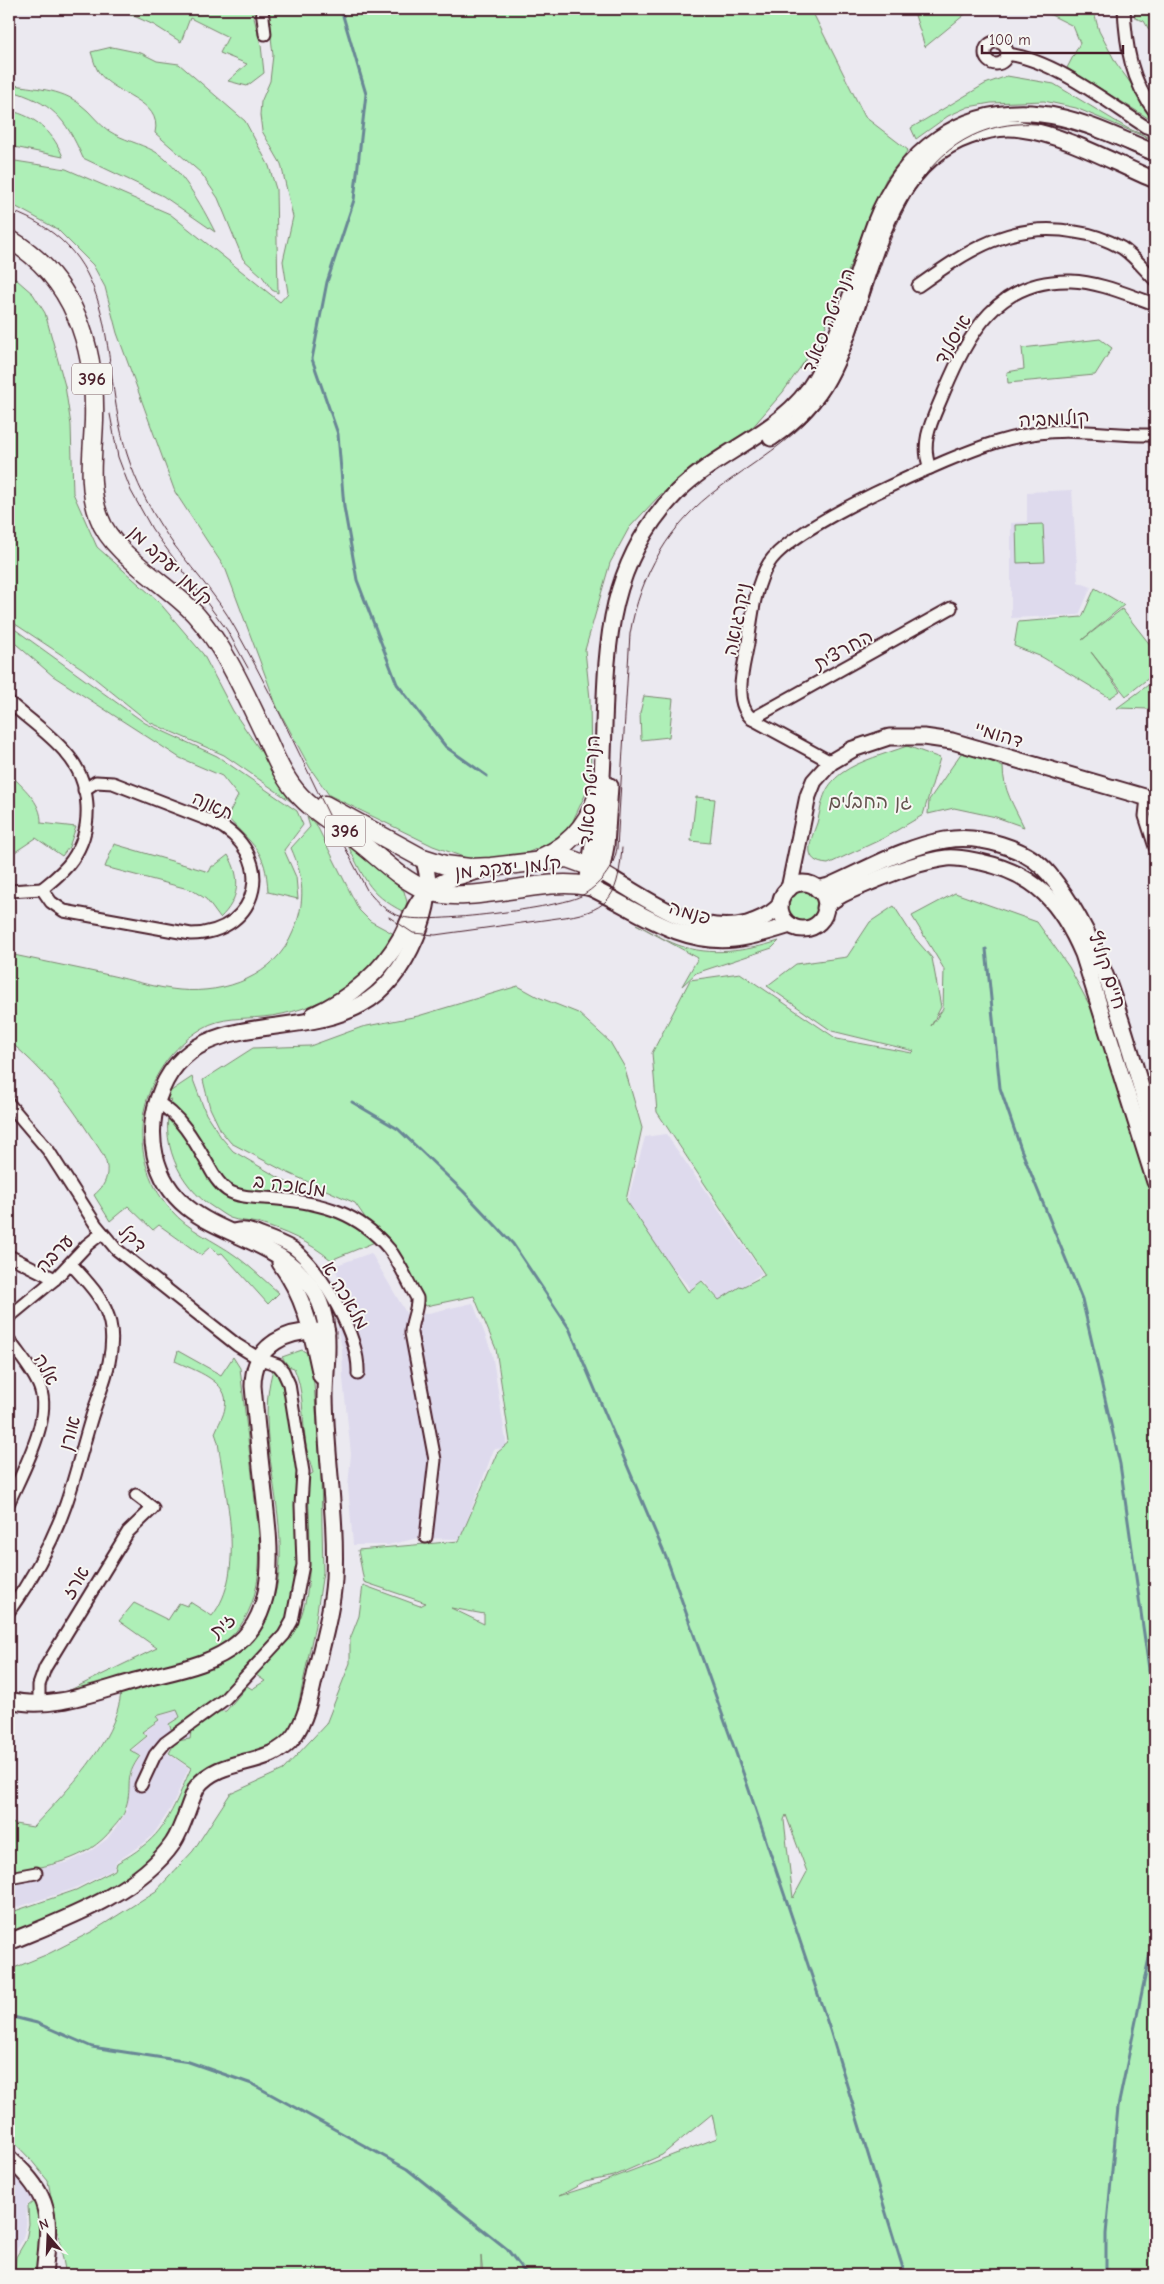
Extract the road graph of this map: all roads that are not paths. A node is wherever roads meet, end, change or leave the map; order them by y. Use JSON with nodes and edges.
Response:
{"nodes":[{"id":1,"x":262,"y":9,"type":"edge"},
{"id":2,"x":1124,"y":9,"type":"edge"},
{"id":3,"x":265,"y":34,"type":"dead end"},
{"id":4,"x":1007,"y":54,"type":"dead end"},
{"id":5,"x":1155,"y":112,"type":"edge"},
{"id":6,"x":1155,"y":130,"type":"edge"},
{"id":7,"x":1155,"y":153,"type":"edge"},
{"id":8,"x":1155,"y":180,"type":"edge"},
{"id":9,"x":9,"y":239,"type":"edge"},
{"id":10,"x":1155,"y":280,"type":"edge"},
{"id":11,"x":918,"y":286,"type":"dead end"},
{"id":12,"x":1155,"y":304,"type":"edge"},
{"id":13,"x":1155,"y":435,"type":"edge"},
{"id":14,"x":930,"y":468,"type":"junction"},
{"id":15,"x":951,"y":608,"type":"dead end"},
{"id":16,"x":9,"y":702,"type":"edge"},
{"id":17,"x":752,"y":719,"type":"junction"},
{"id":18,"x":276,"y":758,"type":"junction"},
{"id":19,"x":831,"y":762,"type":"junction"},
{"id":20,"x":602,"y":781,"type":"junction"},
{"id":21,"x":84,"y":790,"type":"junction"},
{"id":22,"x":1151,"y":799,"type":"edge"},
{"id":23,"x":1155,"y":847,"type":"edge"},
{"id":24,"x":797,"y":852,"type":"junction"},
{"id":25,"x":423,"y":858,"type":"junction"},
{"id":26,"x":528,"y":862,"type":"junction"},
{"id":27,"x":491,"y":867,"type":"junction"},
{"id":28,"x":595,"y":869,"type":"junction"},
{"id":29,"x":587,"y":886,"type":"junction"},
{"id":30,"x":813,"y":887,"type":"junction"},
{"id":31,"x":42,"y":889,"type":"junction"},
{"id":32,"x":789,"y":889,"type":"junction"},
{"id":33,"x":9,"y":891,"type":"edge"},
{"id":34,"x":428,"y":891,"type":"junction"},
{"id":35,"x":780,"y":905,"type":"junction"},
{"id":36,"x":825,"y":908,"type":"junction"},
{"id":37,"x":790,"y":925,"type":"junction"},
{"id":38,"x":157,"y":1102,"type":"junction"},
{"id":39,"x":9,"y":1104,"type":"edge"},
{"id":40,"x":1155,"y":1136,"type":"edge"},
{"id":41,"x":1155,"y":1182,"type":"edge"},
{"id":42,"x":102,"y":1232,"type":"junction"},
{"id":43,"x":229,"y":1232,"type":"junction"},
{"id":44,"x":273,"y":1252,"type":"junction"},
{"id":45,"x":9,"y":1256,"type":"edge"},
{"id":46,"x":71,"y":1264,"type":"junction"},
{"id":47,"x":55,"y":1279,"type":"junction"},
{"id":48,"x":300,"y":1295,"type":"junction"},
{"id":49,"x":9,"y":1317,"type":"edge"},
{"id":50,"x":317,"y":1334,"type":"junction"},
{"id":51,"x":282,"y":1339,"type":"junction"},
{"id":52,"x":9,"y":1340,"type":"edge"},
{"id":53,"x":263,"y":1360,"type":"junction"},
{"id":54,"x":358,"y":1374,"type":"dead end"},
{"id":55,"x":136,"y":1495,"type":"dead end"},
{"id":56,"x":9,"y":1502,"type":"edge"},
{"id":57,"x":426,"y":1537,"type":"dead end"},
{"id":58,"x":9,"y":1611,"type":"edge"},
{"id":59,"x":9,"y":1700,"type":"edge"},
{"id":60,"x":39,"y":1704,"type":"junction"},
{"id":61,"x":141,"y":1785,"type":"dead end"},
{"id":62,"x":36,"y":1873,"type":"dead end"},
{"id":63,"x":9,"y":1878,"type":"edge"},
{"id":64,"x":9,"y":1942,"type":"edge"},
{"id":65,"x":9,"y":2158,"type":"edge"},
{"id":66,"x":44,"y":2275,"type":"edge"}],
"edges":[{"from":1,"to":3,"type":"street"},
{"from":2,"to":5,"type":"street"},
{"from":4,"to":6,"type":"street"},
{"from":7,"to":20,"type":"main road","name":"הנרייטה סאלד"},
{"from":8,"to":28,"type":"main road","name":"הנרייטה סאלד"},
{"from":9,"to":18,"type":"main road","name":"קלמן יעקב מן","number":"396"},
{"from":10,"to":11,"type":"street"},
{"from":12,"to":14,"type":"street","name":"איסלנד"},
{"from":13,"to":14,"type":"street","name":"קולומביה"},
{"from":14,"to":17,"type":"street","name":"ניקרגואה"},
{"from":15,"to":17,"type":"street","name":"החרצית"},
{"from":16,"to":21,"type":"street"},
{"from":17,"to":19,"type":"street"},
{"from":18,"to":25,"type":"main road","name":"קלמן יעקב מן","number":"396"},
{"from":18,"to":34,"type":"main road","name":"קלמן יעקב מן","number":"396"},
{"from":19,"to":22,"type":"main road","name":"דהומיי"},
{"from":19,"to":24,"type":"main road"},
{"from":20,"to":26,"type":"main road"},
{"from":20,"to":28,"type":"main road","name":"הנרייטה סאלד"},
{"from":21,"to":31,"type":"street"},
{"from":21,"to":31,"type":"street","name":"תאנה"},
{"from":22,"to":23,"type":"street"},
{"from":24,"to":30,"type":"main road"},
{"from":24,"to":32,"type":"main road"},
{"from":25,"to":27,"type":"main road","name":"קלמן יעקב מן","number":"396"},
{"from":25,"to":34,"type":"main road"},
{"from":26,"to":27,"type":"main road","name":"קלמן יעקב מן","number":"396"},
{"from":26,"to":28,"type":"main road","name":"קלמן יעקב מן","number":"396"},
{"from":27,"to":34,"type":"main road"},
{"from":28,"to":29,"type":"main road","name":"הנרייטה סאלד"},
{"from":28,"to":35,"type":"main road","name":"פנמה"},
{"from":29,"to":34,"type":"main road","name":"קלמן יעקב מן","number":"396"},
{"from":29,"to":37,"type":"main road","name":"פנמה"},
{"from":30,"to":32,"type":"main road"},
{"from":30,"to":36,"type":"main road"},
{"from":30,"to":40,"type":"main road","name":"חיים קוליץ"},
{"from":31,"to":33,"type":"street"},
{"from":32,"to":35,"type":"main road"},
{"from":34,"to":38,"type":"main road"},
{"from":35,"to":37,"type":"main road"},
{"from":36,"to":37,"type":"main road"},
{"from":36,"to":41,"type":"main road","name":"חיים קוליץ"},
{"from":38,"to":43,"type":"main road"},
{"from":38,"to":57,"type":"street","name":"מלאכה ב"},
{"from":39,"to":42,"type":"street","name":"דקל"},
{"from":42,"to":46,"type":"street","name":"ערבה"},
{"from":42,"to":53,"type":"street","name":"דקל"},
{"from":43,"to":44,"type":"main road"},
{"from":43,"to":54,"type":"street","name":"מלאכה א"},
{"from":44,"to":48,"type":"main road"},
{"from":44,"to":50,"type":"main road"},
{"from":45,"to":47,"type":"street"},
{"from":46,"to":47,"type":"street","name":"ערבה"},
{"from":46,"to":58,"type":"street","name":"אורן"},
{"from":47,"to":49,"type":"street","name":"ערבה"},
{"from":48,"to":50,"type":"main road"},
{"from":48,"to":51,"type":"main road"},
{"from":50,"to":51,"type":"main road"},
{"from":50,"to":53,"type":"main road"},
{"from":50,"to":64,"type":"main road"},
{"from":51,"to":53,"type":"main road"},
{"from":52,"to":56,"type":"street","name":"אלה"},
{"from":53,"to":60,"type":"main road","name":"זית"},
{"from":53,"to":61,"type":"street","name":"דקל"},
{"from":55,"to":60,"type":"street","name":"ארז"},
{"from":59,"to":60,"type":"main road","name":"זית"},
{"from":62,"to":63,"type":"street"},
{"from":65,"to":66,"type":"main road"}]}
